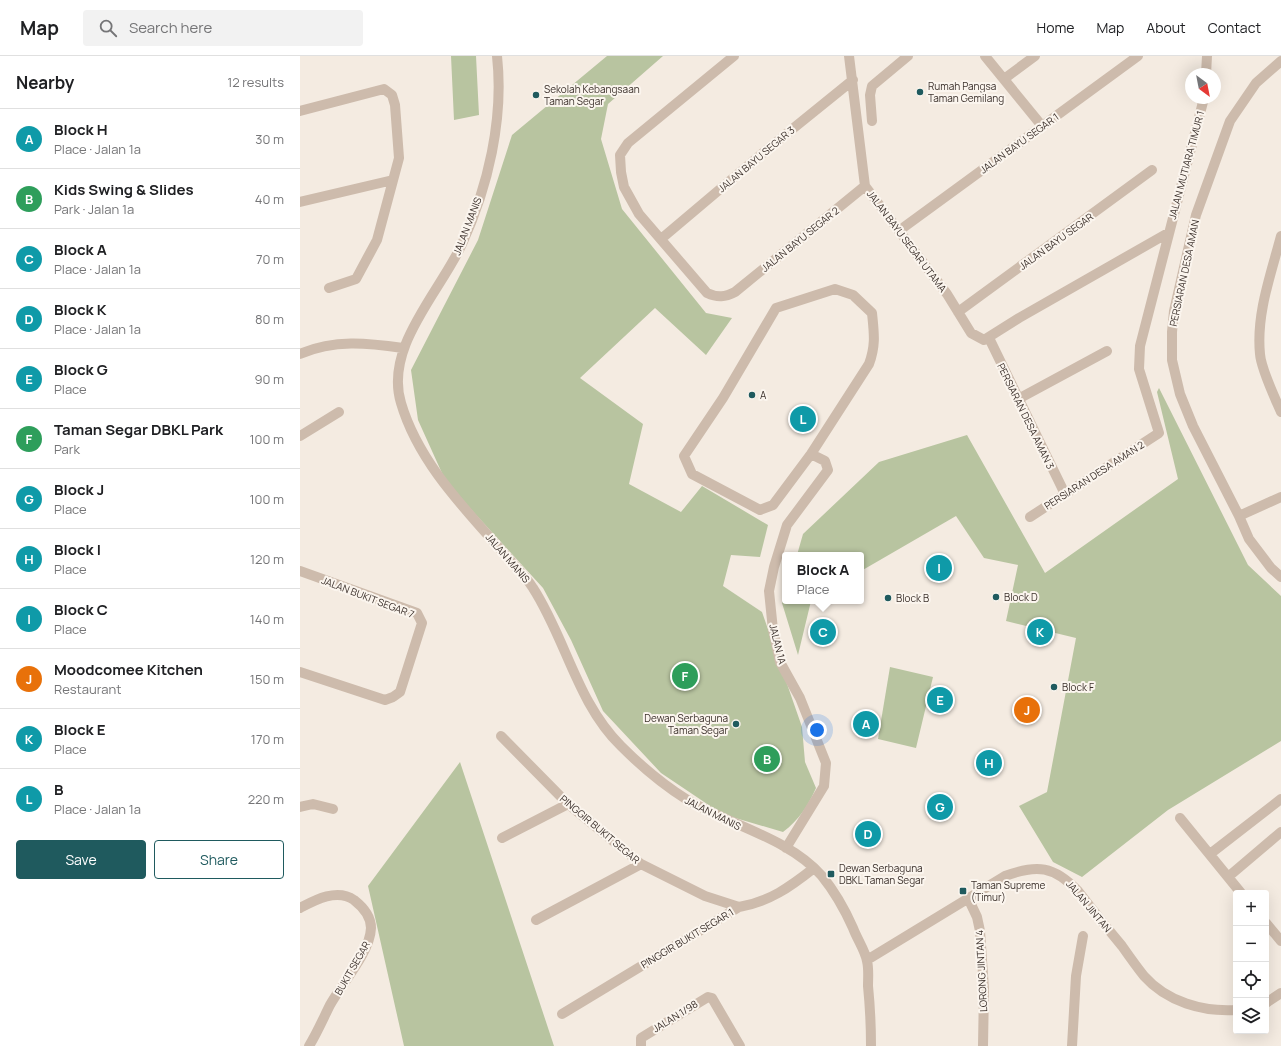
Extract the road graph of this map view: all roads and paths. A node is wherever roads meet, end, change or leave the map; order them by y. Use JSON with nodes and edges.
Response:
{"nodes":[{"id":1,"x":497,"y":56,"type":"edge"},
{"id":2,"x":734,"y":56,"type":"edge"},
{"id":3,"x":849,"y":56,"type":"edge"},
{"id":4,"x":908,"y":56,"type":"edge"},
{"id":5,"x":985,"y":56,"type":"edge"},
{"id":6,"x":1035,"y":56,"type":"edge"},
{"id":7,"x":1138,"y":56,"type":"edge"},
{"id":8,"x":1217,"y":56,"type":"edge"},
{"id":9,"x":1207,"y":59,"type":"edge"},
{"id":10,"x":1281,"y":61,"type":"edge"},
{"id":11,"x":1004,"y":79,"type":"junction"},
{"id":12,"x":853,"y":80,"type":"junction"},
{"id":13,"x":1202,"y":104,"type":"edge"},
{"id":14,"x":300,"y":111,"type":"edge"},
{"id":15,"x":872,"y":121,"type":"dead end"},
{"id":16,"x":1042,"y":126,"type":"junction"},
{"id":17,"x":1152,"y":170,"type":"dead end"},
{"id":18,"x":393,"y":180,"type":"junction"},
{"id":19,"x":865,"y":186,"type":"junction"},
{"id":20,"x":300,"y":202,"type":"edge"},
{"id":21,"x":900,"y":230,"type":"junction"},
{"id":22,"x":1168,"y":233,"type":"junction"},
{"id":23,"x":1281,"y":236,"type":"edge"},
{"id":24,"x":661,"y":239,"type":"junction"},
{"id":25,"x":329,"y":288,"type":"dead end"},
{"id":26,"x":958,"y":312,"type":"junction"},
{"id":27,"x":986,"y":339,"type":"junction"},
{"id":28,"x":403,"y":348,"type":"junction"},
{"id":29,"x":1107,"y":351,"type":"dead end"},
{"id":30,"x":300,"y":354,"type":"edge"},
{"id":31,"x":1018,"y":399,"type":"junction"},
{"id":32,"x":339,"y":412,"type":"dead end"},
{"id":33,"x":1281,"y":412,"type":"edge"},
{"id":34,"x":1159,"y":432,"type":"joint"},
{"id":35,"x":300,"y":436,"type":"edge"},
{"id":36,"x":811,"y":454,"type":"junction"},
{"id":37,"x":1065,"y":494,"type":"junction"},
{"id":38,"x":1281,"y":497,"type":"edge"},
{"id":39,"x":1239,"y":516,"type":"junction"},
{"id":40,"x":1030,"y":517,"type":"dead end"},
{"id":41,"x":300,"y":571,"type":"edge"},
{"id":42,"x":1281,"y":577,"type":"edge"},
{"id":43,"x":300,"y":672,"type":"edge"},
{"id":44,"x":501,"y":736,"type":"dead end"},
{"id":45,"x":1281,"y":799,"type":"edge"},
{"id":46,"x":568,"y":804,"type":"junction"},
{"id":47,"x":300,"y":807,"type":"edge"},
{"id":48,"x":333,"y":808,"type":"dead end"},
{"id":49,"x":1180,"y":818,"type":"dead end"},
{"id":50,"x":1281,"y":832,"type":"edge"},
{"id":51,"x":502,"y":838,"type":"dead end"},
{"id":52,"x":786,"y":848,"type":"junction"},
{"id":53,"x":1210,"y":854,"type":"junction"},
{"id":54,"x":641,"y":864,"type":"junction"},
{"id":55,"x":814,"y":868,"type":"junction"},
{"id":56,"x":1228,"y":877,"type":"junction"},
{"id":57,"x":1239,"y":890,"type":"edge"},
{"id":58,"x":968,"y":898,"type":"junction"},
{"id":59,"x":739,"y":907,"type":"junction"},
{"id":60,"x":300,"y":908,"type":"edge"},
{"id":61,"x":536,"y":920,"type":"dead end"},
{"id":62,"x":1268,"y":926,"type":"edge"},
{"id":63,"x":1083,"y":936,"type":"dead end"},
{"id":64,"x":1281,"y":941,"type":"edge"},
{"id":65,"x":867,"y":960,"type":"junction"},
{"id":66,"x":1281,"y":993,"type":"edge"},
{"id":67,"x":1269,"y":1001,"type":"edge"},
{"id":68,"x":1233,"y":1010,"type":"edge"},
{"id":69,"x":562,"y":1014,"type":"dead end"},
{"id":70,"x":309,"y":1046,"type":"edge"},
{"id":71,"x":640,"y":1046,"type":"edge"},
{"id":72,"x":740,"y":1046,"type":"edge"},
{"id":73,"x":871,"y":1046,"type":"edge"},
{"id":74,"x":983,"y":1046,"type":"edge"},
{"id":75,"x":1072,"y":1046,"type":"edge"}],
"edges":[{"from":1,"to":28,"type":"street","name":"JALAN MANIS"},
{"from":2,"to":24,"type":"street"},
{"from":3,"to":12,"type":"street","name":"JALAN BAYU SEGAR UTAMA"},
{"from":4,"to":15,"type":"street"},
{"from":5,"to":11,"type":"street"},
{"from":6,"to":11,"type":"street"},
{"from":7,"to":16,"type":"street","name":"JALAN BAYU SEGAR 1"},
{"from":8,"to":9,"type":"street"},
{"from":10,"to":39,"type":"street","name":"PERSIARAN DESA AMAN"},
{"from":11,"to":16,"type":"street"},
{"from":12,"to":19,"type":"street","name":"JALAN BAYU SEGAR UTAMA"},
{"from":12,"to":24,"type":"street","name":"JALAN BAYU SEGAR 3"},
{"from":13,"to":22,"type":"street","name":"JALAN MUTIARA TIMUR 1"},
{"from":14,"to":18,"type":"street"},
{"from":16,"to":21,"type":"street","name":"JALAN BAYU SEGAR 1"},
{"from":17,"to":26,"type":"street","name":"JALAN BAYU SEGAR"},
{"from":18,"to":20,"type":"street"},
{"from":18,"to":25,"type":"street"},
{"from":19,"to":21,"type":"street","name":"JALAN BAYU SEGAR UTAMA"},
{"from":19,"to":24,"type":"street","name":"JALAN BAYU SEGAR 2"},
{"from":21,"to":26,"type":"street","name":"JALAN BAYU SEGAR UTAMA"},
{"from":22,"to":27,"type":"street"},
{"from":22,"to":34,"type":"street","name":"JALAN MUTIARA TIMUR 1"},
{"from":23,"to":33,"type":"street"},
{"from":26,"to":27,"type":"street","name":"JALAN BAYU SEGAR UTAMA"},
{"from":27,"to":31,"type":"street","name":"PERSIARAN DESA AMAN 3"},
{"from":28,"to":30,"type":"street"},
{"from":28,"to":52,"type":"street","name":"JALAN MANIS"},
{"from":29,"to":31,"type":"street"},
{"from":31,"to":37,"type":"street","name":"PERSIARAN DESA AMAN 3"},
{"from":32,"to":35,"type":"street"},
{"from":34,"to":37,"type":"street","name":"PERSIARAN DESA AMAN 2"},
{"from":36,"to":36,"type":"street"},
{"from":36,"to":52,"type":"street","name":"JALAN 1A"},
{"from":37,"to":40,"type":"street","name":"PERSIARAN DESA AMAN 2"},
{"from":38,"to":39,"type":"street"},
{"from":39,"to":42,"type":"street","name":"PERSIARAN DESA AMAN"},
{"from":41,"to":43,"type":"street","name":"JALAN BUKIT SEGAR 7"},
{"from":44,"to":46,"type":"street","name":"PINGGIR BUKIT SEGAR"},
{"from":45,"to":53,"type":"street"},
{"from":46,"to":51,"type":"street"},
{"from":46,"to":54,"type":"street","name":"PINGGIR BUKIT SEGAR"},
{"from":47,"to":48,"type":"street"},
{"from":49,"to":53,"type":"street"},
{"from":50,"to":56,"type":"street"},
{"from":52,"to":55,"type":"street","name":"JALAN MANIS"},
{"from":53,"to":56,"type":"street"},
{"from":54,"to":59,"type":"street","name":"PINGGIR BUKIT SEGAR"},
{"from":54,"to":61,"type":"street"},
{"from":55,"to":59,"type":"street","name":"PINGGIR BUKIT SEGAR 1"},
{"from":55,"to":65,"type":"street","name":"JALAN MANIS"},
{"from":56,"to":57,"type":"street"},
{"from":58,"to":65,"type":"street","name":"JALAN JINTAN"},
{"from":58,"to":68,"type":"street","name":"JALAN JINTAN"},
{"from":58,"to":74,"type":"street","name":"LORONG JINTAN 4"},
{"from":59,"to":69,"type":"street","name":"PINGGIR BUKIT SEGAR 1"},
{"from":60,"to":70,"type":"street","name":"BUKIT SEGAR"},
{"from":62,"to":64,"type":"street"},
{"from":63,"to":75,"type":"street"},
{"from":65,"to":73,"type":"street"},
{"from":66,"to":67,"type":"street"},
{"from":71,"to":72,"type":"street","name":"JALAN 1/98"}]}
